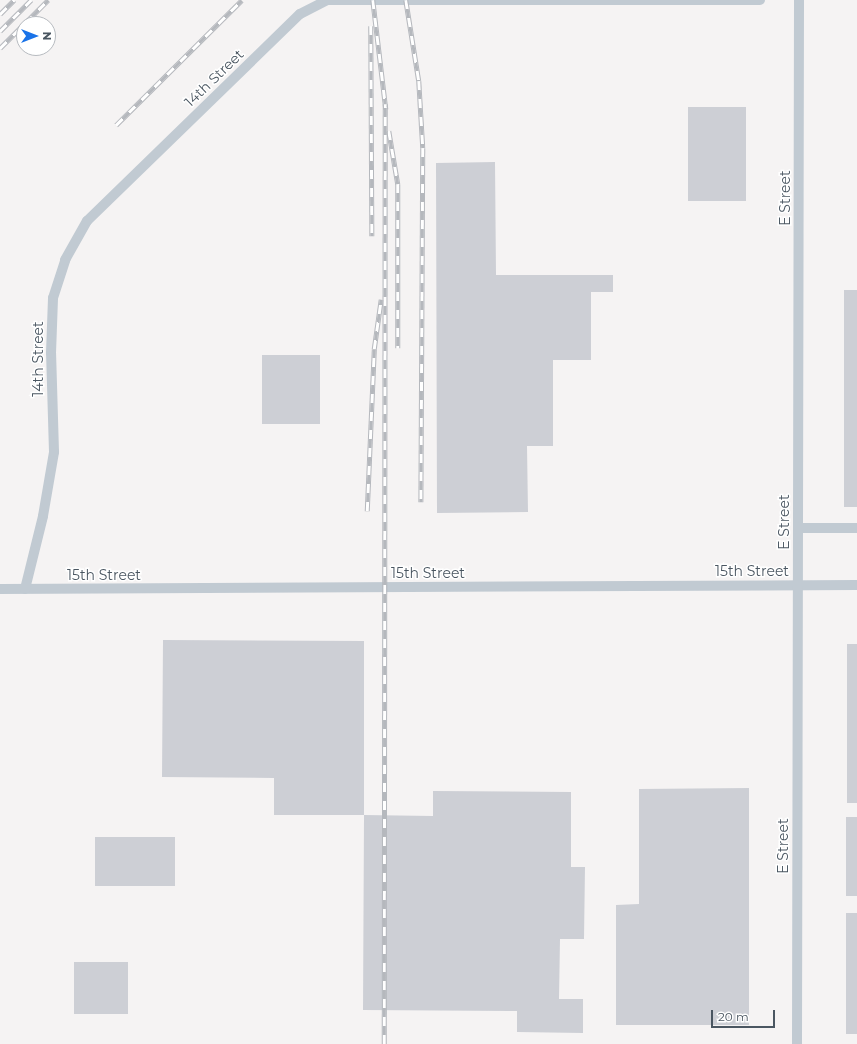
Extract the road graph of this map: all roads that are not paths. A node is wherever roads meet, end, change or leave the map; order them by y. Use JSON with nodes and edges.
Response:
{"nodes":[{"id":1,"x":760,"y":0,"type":"edge"},
{"id":2,"x":799,"y":0,"type":"edge"},
{"id":3,"x":798,"y":528,"type":"junction"},
{"id":4,"x":857,"y":528,"type":"edge"},
{"id":5,"x":798,"y":585,"type":"junction"},
{"id":6,"x":857,"y":585,"type":"edge"},
{"id":7,"x":0,"y":589,"type":"edge"},
{"id":8,"x":25,"y":589,"type":"junction"},
{"id":9,"x":797,"y":1044,"type":"edge"}],
"edges":[{"from":1,"to":8,"type":"lane","name":"14th Street"},
{"from":2,"to":3,"type":"lane","name":"E Street"},
{"from":3,"to":4,"type":"lane"},
{"from":3,"to":5,"type":"lane","name":"E Street"},
{"from":5,"to":6,"type":"lane","name":"15th Street"},
{"from":5,"to":8,"type":"lane","name":"15th Street"},
{"from":5,"to":9,"type":"lane","name":"E Street"},
{"from":7,"to":8,"type":"lane","name":"15th Street"}]}
